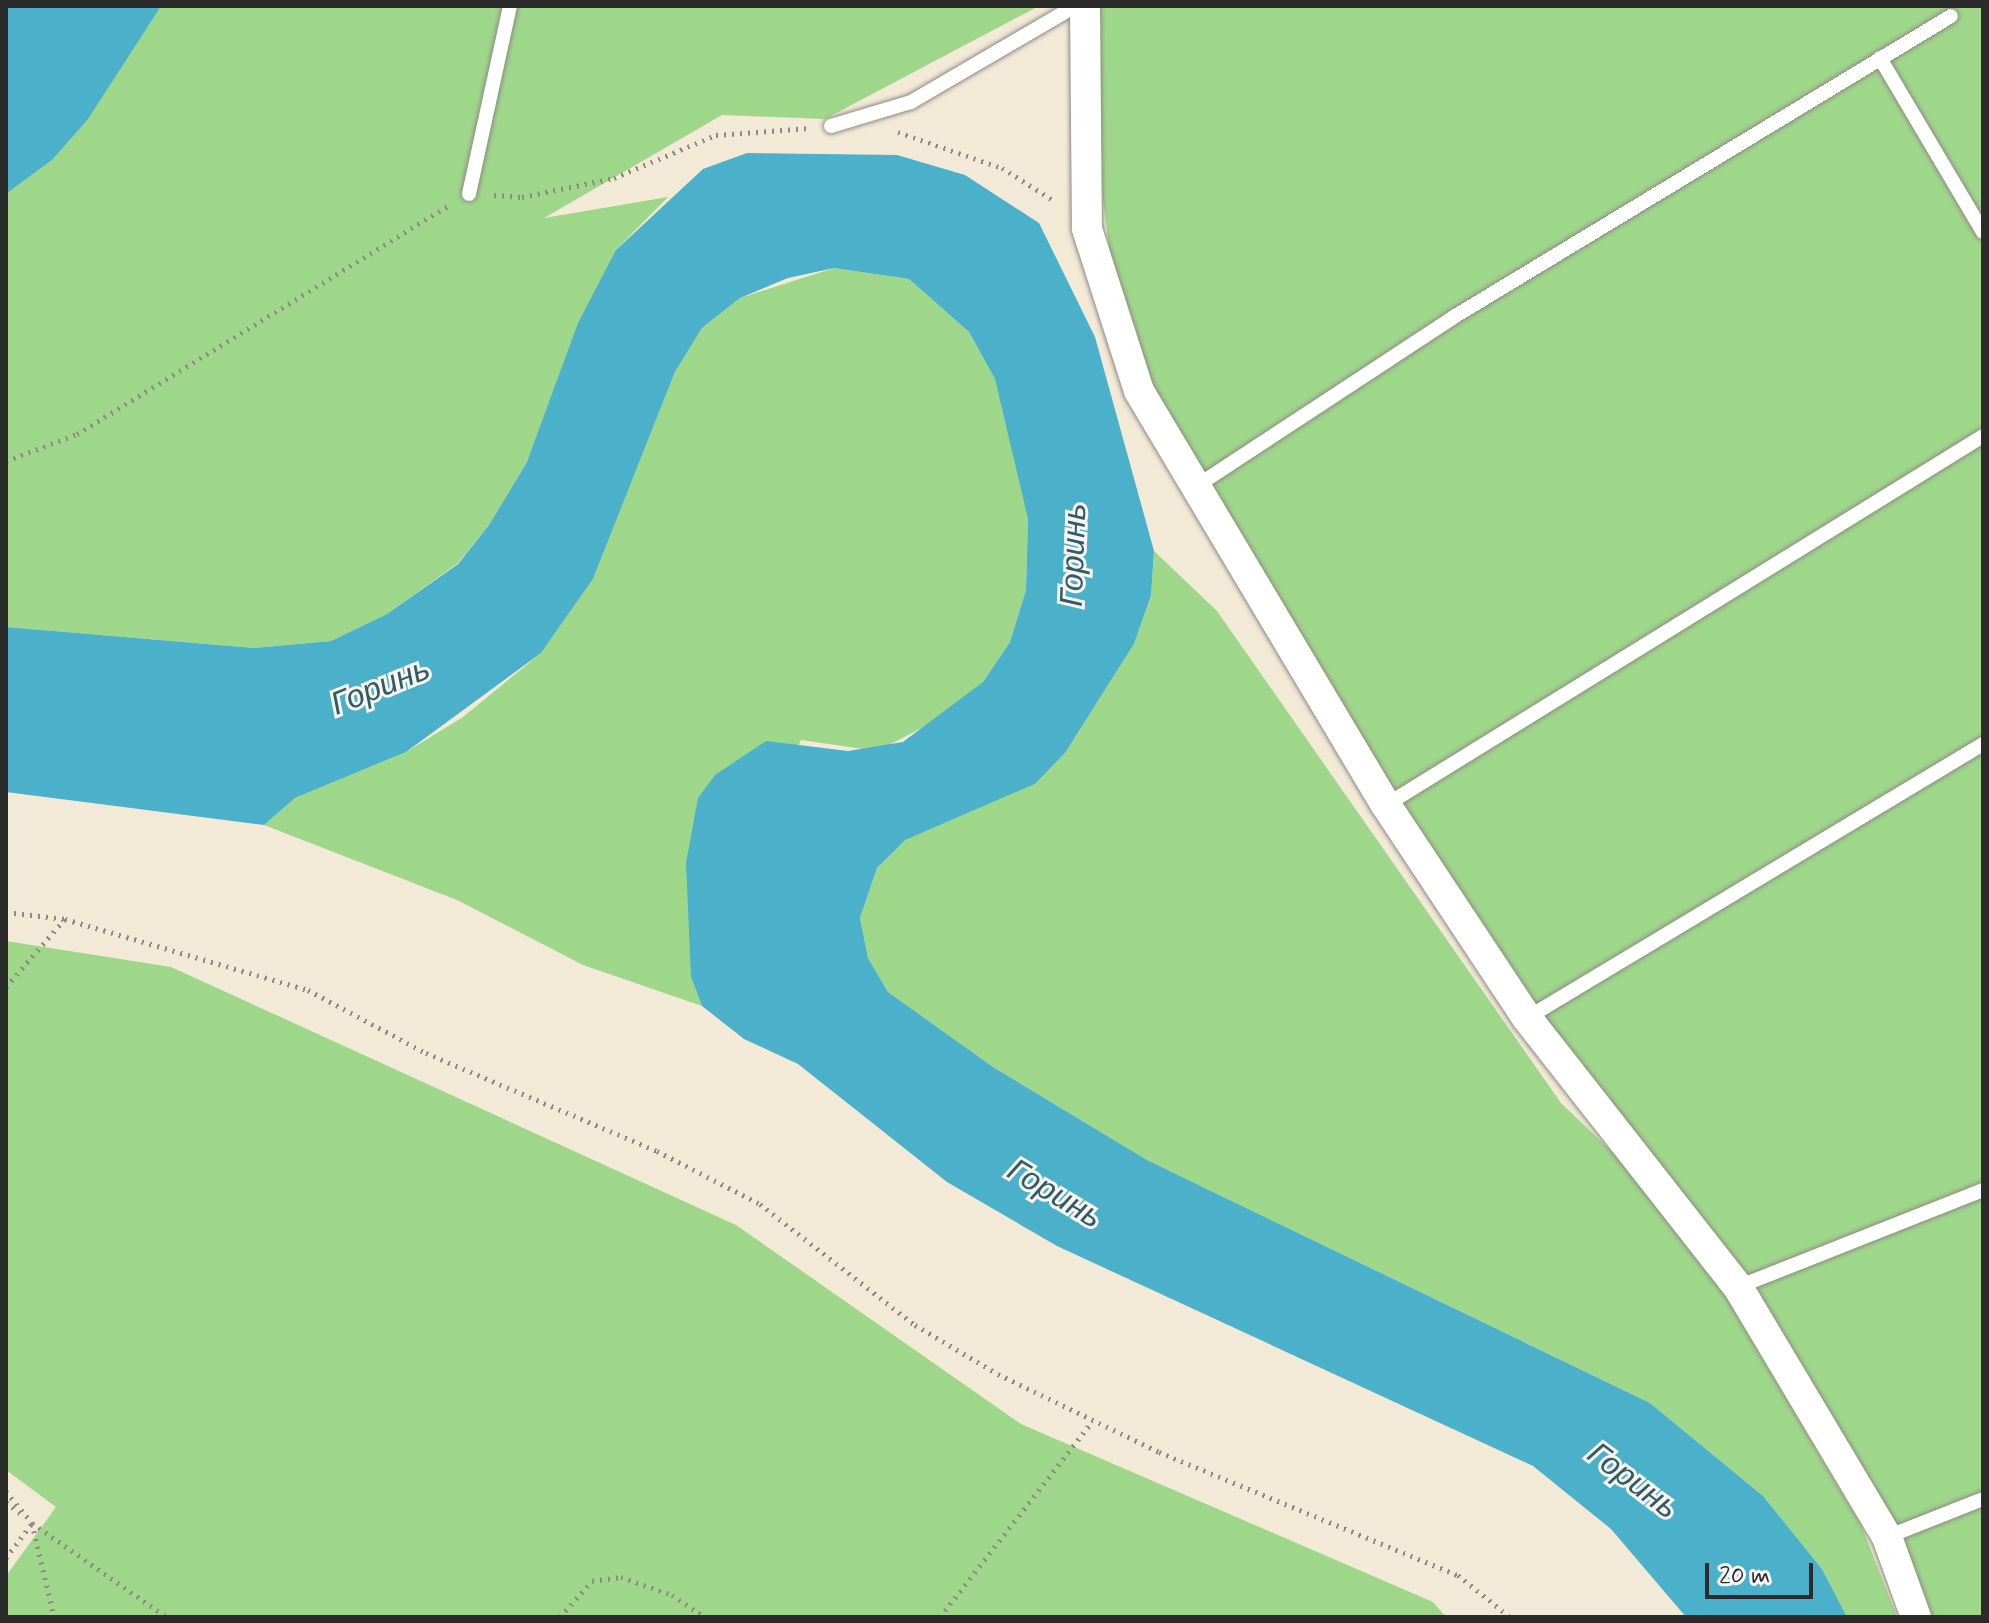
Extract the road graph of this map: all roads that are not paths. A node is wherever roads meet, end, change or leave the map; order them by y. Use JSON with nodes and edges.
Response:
{"nodes":[{"id":1,"x":510,"y":6,"type":"edge"},
{"id":2,"x":1075,"y":6,"type":"edge"},
{"id":3,"x":1085,"y":6,"type":"edge"},
{"id":4,"x":1951,"y":16,"type":"dead end"},
{"id":5,"x":1880,"y":58,"type":"junction"},
{"id":6,"x":831,"y":126,"type":"road end"},
{"id":7,"x":469,"y":194,"type":"road end"},
{"id":8,"x":1983,"y":232,"type":"edge"},
{"id":9,"x":1983,"y":436,"type":"edge"},
{"id":10,"x":1192,"y":489,"type":"junction"},
{"id":11,"x":1983,"y":744,"type":"edge"},
{"id":12,"x":1386,"y":805,"type":"junction"},
{"id":13,"x":1527,"y":1018,"type":"junction"},
{"id":14,"x":1983,"y":1190,"type":"edge"},
{"id":15,"x":1738,"y":1287,"type":"junction"},
{"id":16,"x":1983,"y":1499,"type":"edge"},
{"id":17,"x":1887,"y":1537,"type":"junction"},
{"id":18,"x":1916,"y":1617,"type":"edge"}],
"edges":[{"from":1,"to":7,"type":"lane"},
{"from":2,"to":6,"type":"lane"},
{"from":3,"to":10,"type":"street"},
{"from":4,"to":5,"type":"lane"},
{"from":5,"to":8,"type":"lane"},
{"from":5,"to":10,"type":"lane"},
{"from":9,"to":12,"type":"lane"},
{"from":10,"to":12,"type":"street"},
{"from":11,"to":13,"type":"lane"},
{"from":12,"to":13,"type":"street"},
{"from":13,"to":15,"type":"street"},
{"from":14,"to":15,"type":"lane"},
{"from":15,"to":17,"type":"street"},
{"from":16,"to":17,"type":"lane"},
{"from":17,"to":18,"type":"street"}]}
